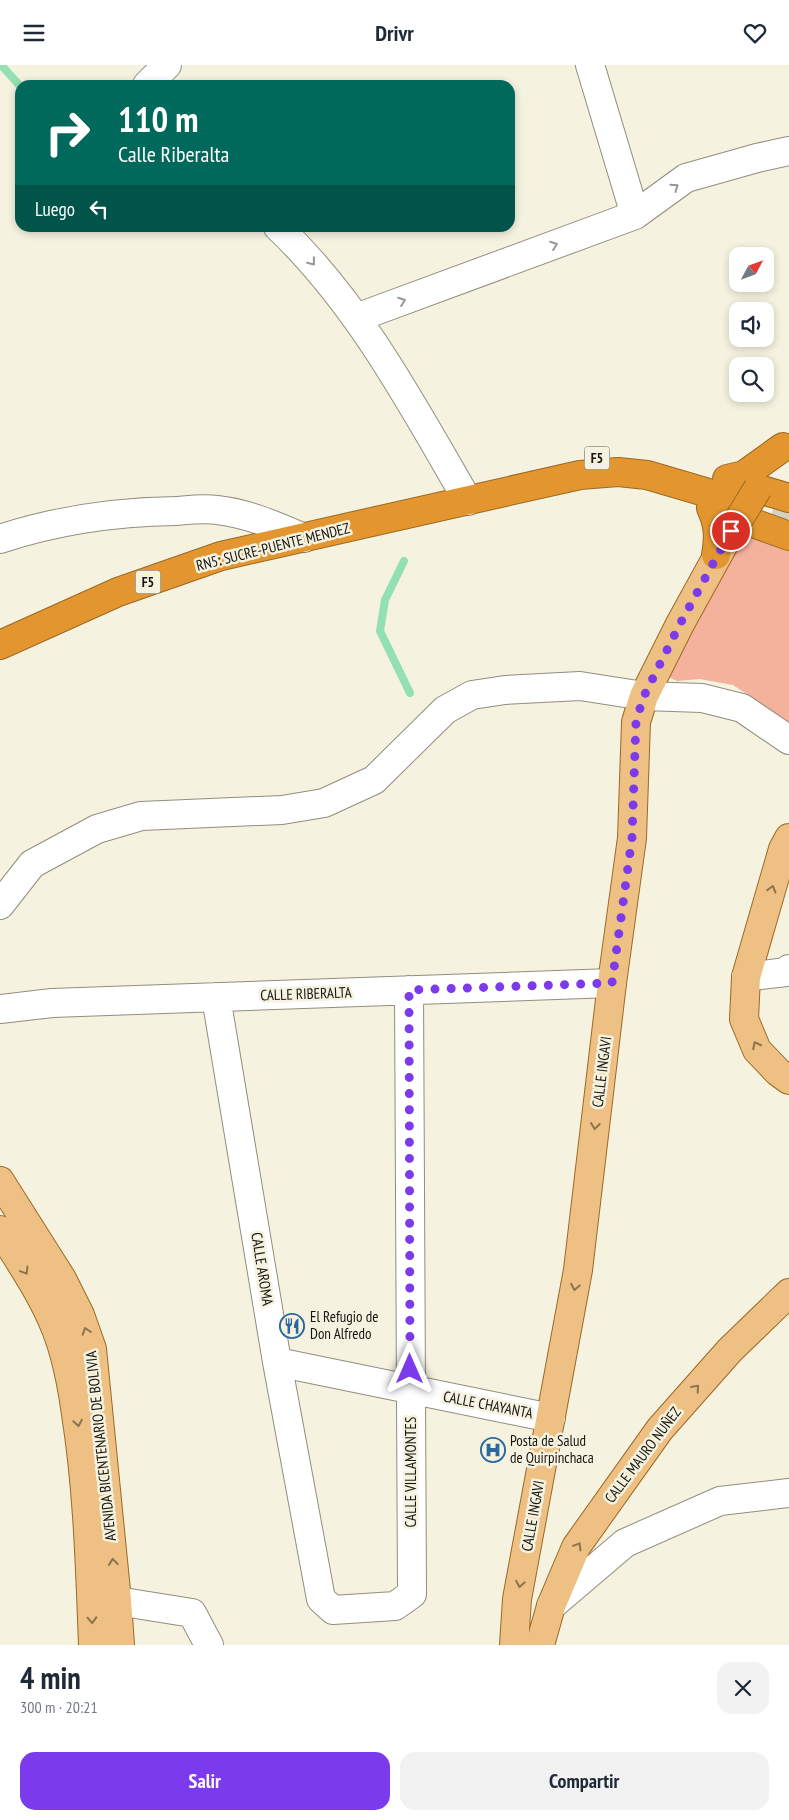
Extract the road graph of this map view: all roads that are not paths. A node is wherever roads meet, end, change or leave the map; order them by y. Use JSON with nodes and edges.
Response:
{"nodes":[{"id":1,"x":166,"y":65,"type":"edge"},
{"id":2,"x":590,"y":65,"type":"edge"},
{"id":3,"x":152,"y":80,"type":"edge"},
{"id":4,"x":789,"y":151,"type":"edge"},
{"id":5,"x":635,"y":215,"type":"junction"},
{"id":6,"x":283,"y":232,"type":"edge"},
{"id":7,"x":356,"y":318,"type":"junction"},
{"id":8,"x":786,"y":442,"type":"edge"},
{"id":9,"x":758,"y":488,"type":"junction"},
{"id":10,"x":789,"y":498,"type":"edge"},
{"id":11,"x":470,"y":501,"type":"junction"},
{"id":12,"x":727,"y":501,"type":"junction"},
{"id":13,"x":789,"y":536,"type":"edge"},
{"id":14,"x":304,"y":538,"type":"junction"},
{"id":15,"x":0,"y":539,"type":"edge"},
{"id":16,"x":0,"y":645,"type":"edge"},
{"id":17,"x":644,"y":696,"type":"junction"},
{"id":18,"x":789,"y":740,"type":"edge"},
{"id":19,"x":789,"y":838,"type":"edge"},
{"id":20,"x":0,"y":905,"type":"edge"},
{"id":21,"x":789,"y":969,"type":"edge"},
{"id":22,"x":746,"y":977,"type":"junction"},
{"id":23,"x":612,"y":983,"type":"junction"},
{"id":24,"x":409,"y":990,"type":"junction"},
{"id":25,"x":216,"y":997,"type":"junction"},
{"id":26,"x":0,"y":1009,"type":"edge"},
{"id":27,"x":789,"y":1080,"type":"edge"},
{"id":28,"x":0,"y":1181,"type":"edge"},
{"id":29,"x":0,"y":1230,"type":"edge"},
{"id":30,"x":789,"y":1293,"type":"edge"},
{"id":31,"x":278,"y":1362,"type":"junction"},
{"id":32,"x":410,"y":1389,"type":"junction"},
{"id":33,"x":551,"y":1418,"type":"junction"},
{"id":34,"x":789,"y":1493,"type":"edge"},
{"id":35,"x":412,"y":1594,"type":"joint"},
{"id":36,"x":118,"y":1601,"type":"junction"},
{"id":37,"x":550,"y":1606,"type":"junction"},
{"id":38,"x":93,"y":1645,"type":"edge"},
{"id":39,"x":120,"y":1645,"type":"edge"},
{"id":40,"x":208,"y":1645,"type":"edge"},
{"id":41,"x":514,"y":1645,"type":"edge"},
{"id":42,"x":540,"y":1645,"type":"edge"}],
"edges":[{"from":1,"to":3,"type":"street"},
{"from":2,"to":5,"type":"street"},
{"from":5,"to":4,"type":"street","one_way":true},
{"from":7,"to":5,"type":"street","one_way":true},
{"from":6,"to":7,"type":"street","one_way":true},
{"from":7,"to":11,"type":"street"},
{"from":8,"to":9,"type":"highway"},
{"from":8,"to":12,"type":"highway"},
{"from":9,"to":10,"type":"highway"},
{"from":9,"to":12,"type":"highway","bridge":true},
{"from":11,"to":12,"type":"highway","number":"F5"},
{"from":11,"to":14,"type":"highway","name":"RN5: SUCRE-PUENTE MENDEZ","number":"F5"},
{"from":12,"to":13,"type":"highway","number":"F5"},
{"from":12,"to":17,"type":"main road","name":"CALLE INGAVI"},
{"from":14,"to":15,"type":"street"},
{"from":14,"to":16,"type":"highway","name":"RN5: SUCRE-PUENTE MENDEZ","number":"F5"},
{"from":17,"to":18,"type":"street"},
{"from":17,"to":20,"type":"street"},
{"from":17,"to":23,"type":"main road","name":"CALLE INGAVI"},
{"from":22,"to":19,"type":"main road","one_way":true},
{"from":21,"to":22,"type":"street"},
{"from":27,"to":22,"type":"main road","one_way":true},
{"from":23,"to":24,"type":"street","name":"CALLE RIBERALTA"},
{"from":23,"to":33,"type":"main road","name":"CALLE INGAVI","one_way":true},
{"from":24,"to":25,"type":"street","name":"CALLE RIBERALTA"},
{"from":24,"to":32,"type":"street","name":"CALLE VILLAMONTES"},
{"from":25,"to":26,"type":"street","name":"CALLE RIBERALTA"},
{"from":25,"to":31,"type":"street","name":"CALLE AROMA"},
{"from":36,"to":28,"type":"main road","name":"AVENIDA BICENTENARIO DE BOLIVIA","one_way":true},
{"from":29,"to":38,"type":"main road","name":"AVENIDA BICENTENARIO DE BOLIVIA","one_way":true},
{"from":37,"to":30,"type":"main road","name":"CALLE MAURO NUÑEZ","one_way":true},
{"from":31,"to":32,"type":"street","name":"CALLE CHAYANTA"},
{"from":31,"to":35,"type":"street","name":"CALLE AROMA"},
{"from":32,"to":33,"type":"street","name":"CALLE CHAYANTA"},
{"from":32,"to":35,"type":"street","name":"CALLE VILLAMONTES"},
{"from":33,"to":41,"type":"main road","name":"CALLE INGAVI","one_way":true},
{"from":34,"to":37,"type":"street"},
{"from":36,"to":39,"type":"main road","name":"AVENIDA BICENTENARIO DE BOLIVIA"},
{"from":36,"to":40,"type":"street"},
{"from":37,"to":42,"type":"main road","name":"CALLE MAURO NUÑEZ"}]}
